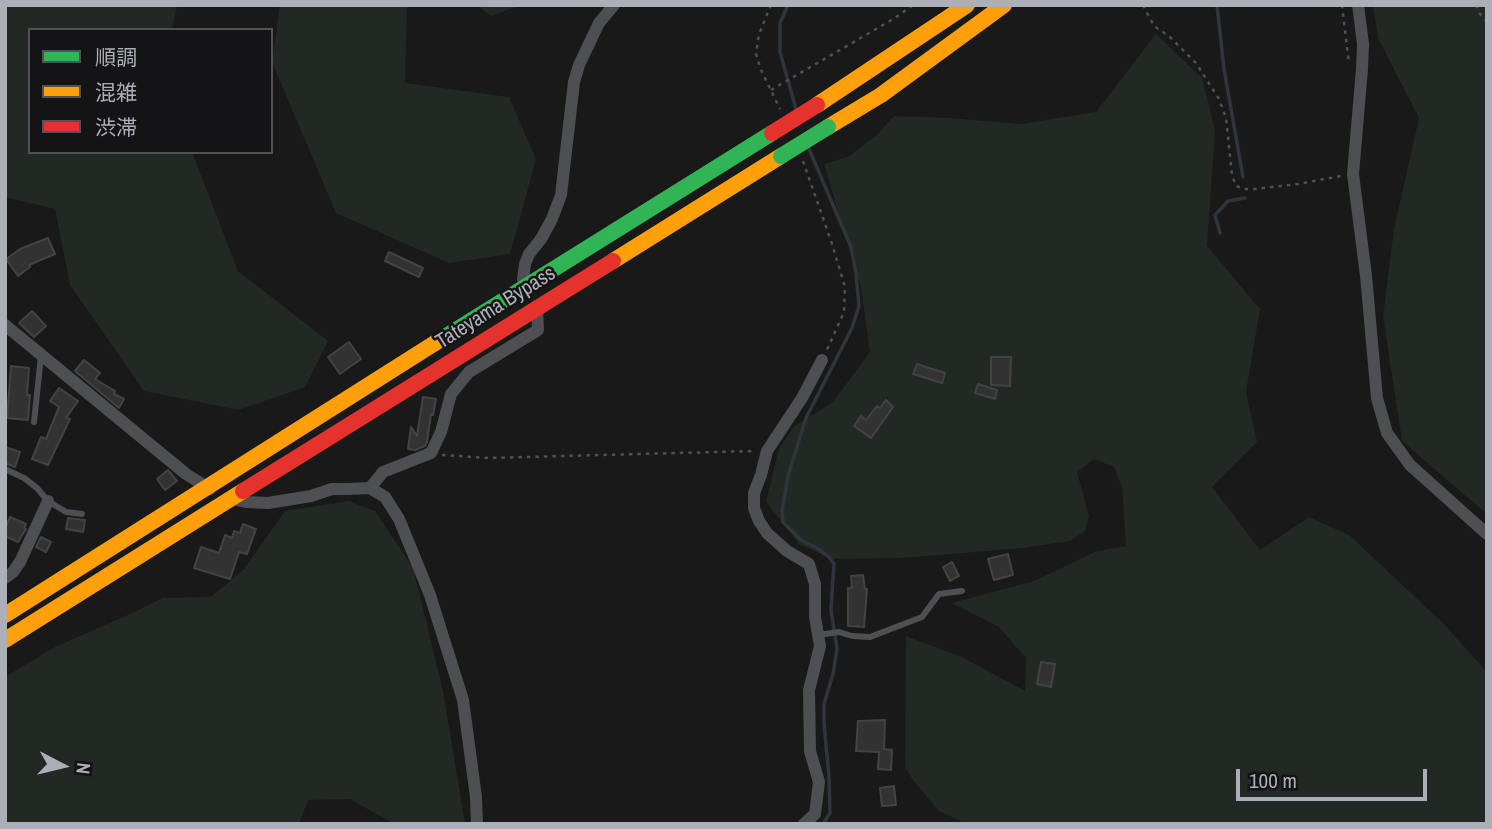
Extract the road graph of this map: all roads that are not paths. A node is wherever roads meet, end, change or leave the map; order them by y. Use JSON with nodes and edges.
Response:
{"nodes":[{"id":1,"x":614,"y":5,"type":"edge"},
{"id":2,"x":967,"y":5,"type":"edge"},
{"id":3,"x":1004,"y":5,"type":"edge"},
{"id":4,"x":1358,"y":5,"type":"edge"},
{"id":5,"x":526,"y":286,"type":"junction"},
{"id":6,"x":538,"y":307,"type":"junction"},
{"id":7,"x":5,"y":325,"type":"edge"},
{"id":8,"x":41,"y":354,"type":"junction"},
{"id":9,"x":822,"y":360,"type":"road end"},
{"id":10,"x":34,"y":422,"type":"dead end"},
{"id":11,"x":5,"y":469,"type":"edge"},
{"id":12,"x":208,"y":488,"type":"junction"},
{"id":13,"x":370,"y":488,"type":"junction"},
{"id":14,"x":230,"y":499,"type":"junction"},
{"id":15,"x":48,"y":501,"type":"junction"},
{"id":16,"x":82,"y":514,"type":"dead end"},
{"id":17,"x":1487,"y":534,"type":"edge"},
{"id":18,"x":5,"y":578,"type":"edge"},
{"id":19,"x":962,"y":592,"type":"dead end"},
{"id":20,"x":5,"y":615,"type":"edge"},
{"id":21,"x":822,"y":635,"type":"junction"},
{"id":22,"x":5,"y":640,"type":"edge"},
{"id":23,"x":477,"y":824,"type":"edge"},
{"id":24,"x":804,"y":824,"type":"edge"}],
"edges":[{"from":1,"to":5,"type":"street"},
{"from":2,"to":5,"type":"highway","name":"Tateyama Bypass","bridge":true},
{"from":3,"to":6,"type":"highway","name":"Tateyama Bypass","bridge":true},
{"from":4,"to":17,"type":"street"},
{"from":5,"to":6,"type":"street"},
{"from":5,"to":12,"type":"highway","name":"Tateyama Bypass"},
{"from":6,"to":13,"type":"street"},
{"from":6,"to":14,"type":"highway","name":"Tateyama Bypass"},
{"from":7,"to":8,"type":"street"},
{"from":8,"to":10,"type":"lane"},
{"from":8,"to":12,"type":"street"},
{"from":9,"to":21,"type":"street"},
{"from":11,"to":15,"type":"lane"},
{"from":12,"to":14,"type":"street"},
{"from":12,"to":20,"type":"highway","name":"Tateyama Bypass"},
{"from":13,"to":14,"type":"street"},
{"from":13,"to":23,"type":"street"},
{"from":14,"to":22,"type":"highway","name":"Tateyama Bypass"},
{"from":15,"to":16,"type":"lane"},
{"from":15,"to":18,"type":"street"},
{"from":19,"to":21,"type":"lane"},
{"from":21,"to":24,"type":"street"}]}
